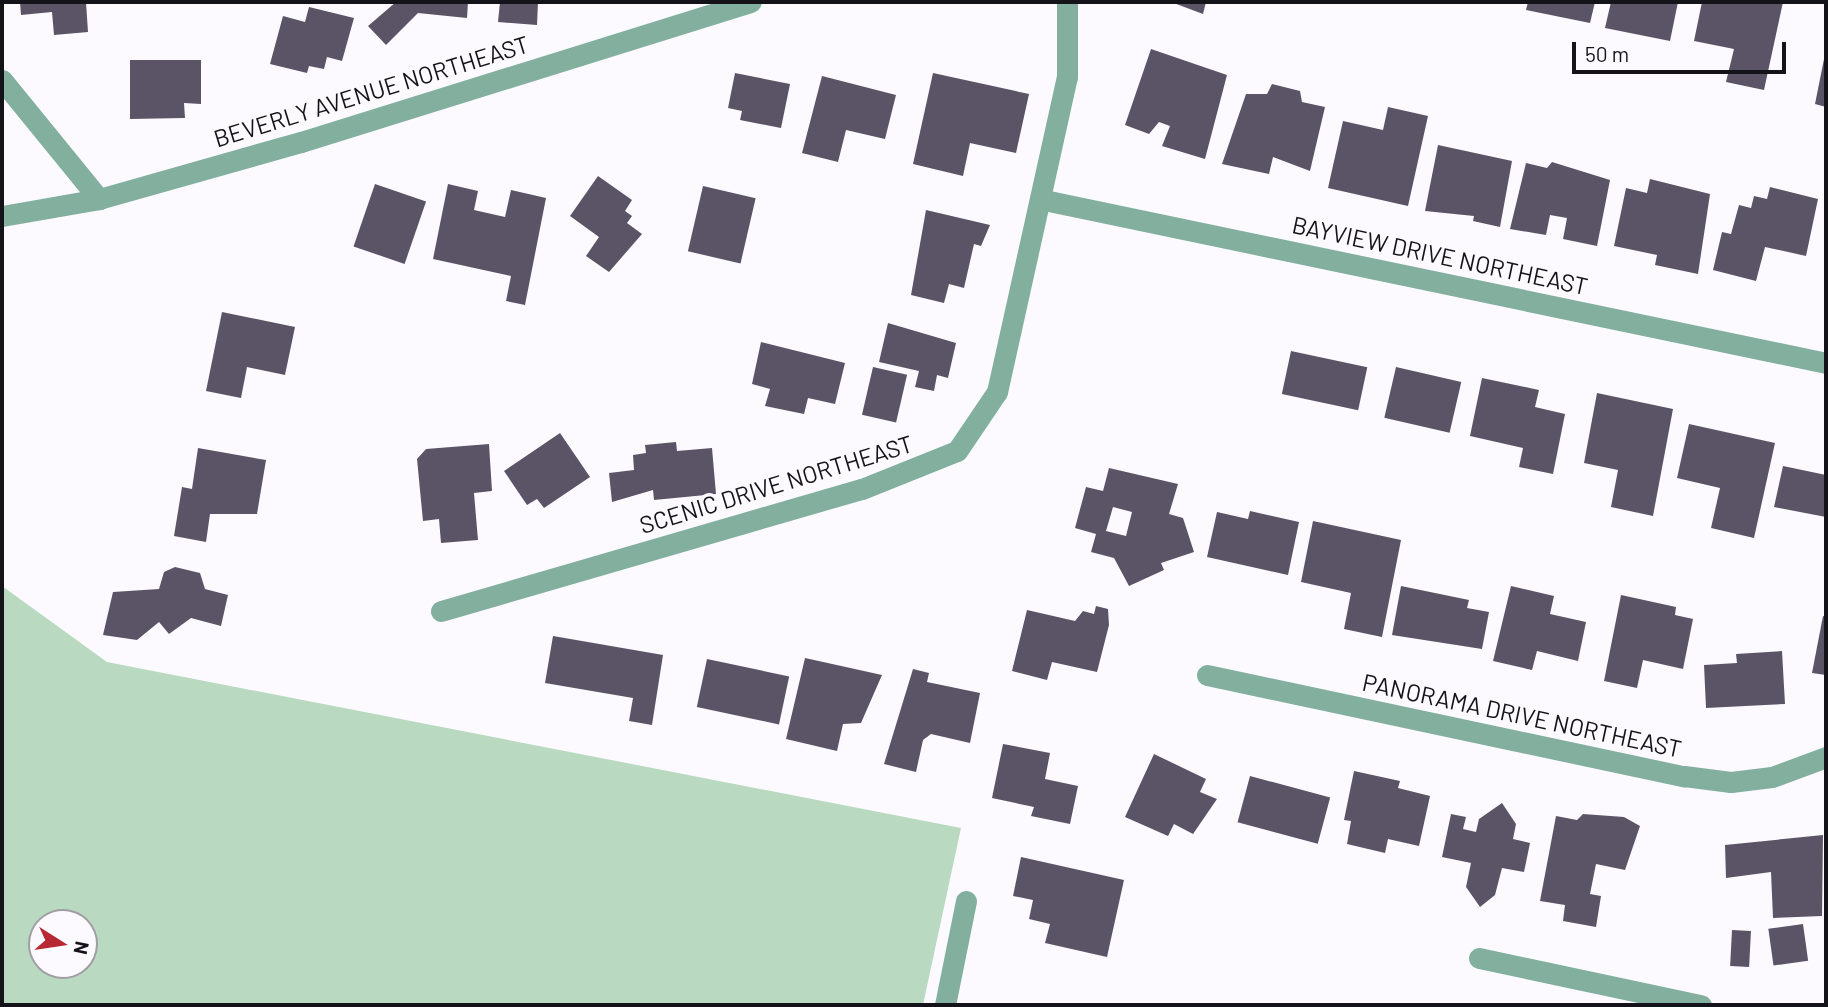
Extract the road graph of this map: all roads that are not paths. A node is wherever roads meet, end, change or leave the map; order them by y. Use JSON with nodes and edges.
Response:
{"nodes":[{"id":1,"x":751,"y":2,"type":"edge"},
{"id":2,"x":1067,"y":2,"type":"edge"},
{"id":3,"x":2,"y":80,"type":"edge"},
{"id":4,"x":99,"y":199,"type":"junction"},
{"id":5,"x":1044,"y":200,"type":"junction"},
{"id":6,"x":2,"y":216,"type":"edge"},
{"id":7,"x":1826,"y":363,"type":"edge"},
{"id":8,"x":440,"y":611,"type":"dead end"},
{"id":9,"x":1207,"y":675,"type":"dead end"},
{"id":10,"x":1826,"y":757,"type":"edge"},
{"id":11,"x":966,"y":901,"type":"dead end"},
{"id":12,"x":1479,"y":958,"type":"dead end"},
{"id":13,"x":945,"y":1005,"type":"edge"},
{"id":14,"x":1700,"y":1005,"type":"edge"}],
"edges":[{"from":1,"to":4,"type":"street","name":"BEVERLY AVENUE NORTHEAST"},
{"from":2,"to":5,"type":"street","name":"SCENIC DRIVE NORTHEAST"},
{"from":3,"to":4,"type":"street"},
{"from":4,"to":6,"type":"street","name":"BEVERLY AVENUE NORTHEAST"},
{"from":5,"to":7,"type":"street","name":"BAYVIEW DRIVE NORTHEAST"},
{"from":5,"to":8,"type":"street","name":"SCENIC DRIVE NORTHEAST"},
{"from":9,"to":10,"type":"street","name":"PANORAMA DRIVE NORTHEAST"},
{"from":11,"to":13,"type":"street"},
{"from":12,"to":14,"type":"street"}]}
